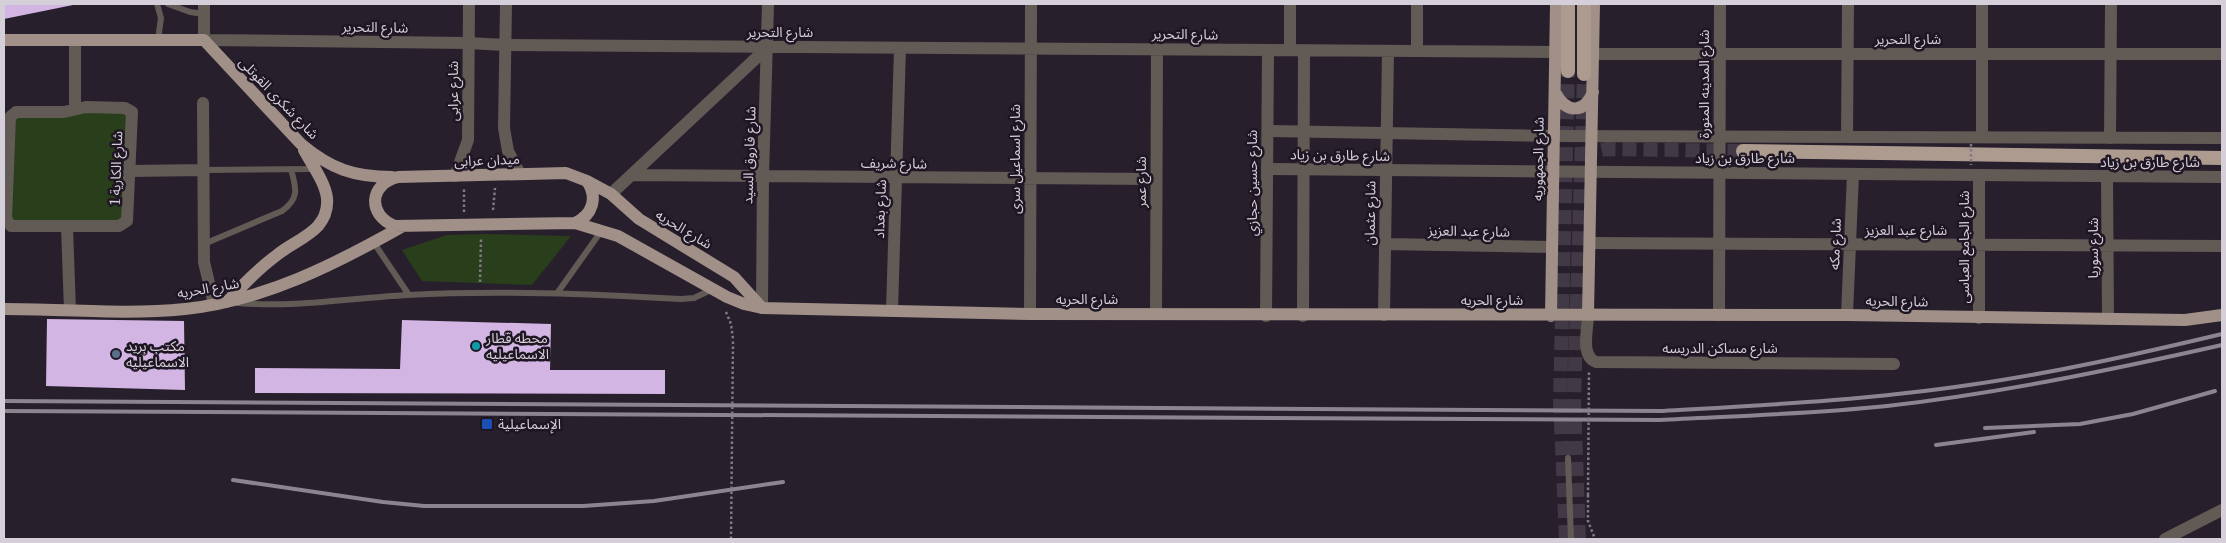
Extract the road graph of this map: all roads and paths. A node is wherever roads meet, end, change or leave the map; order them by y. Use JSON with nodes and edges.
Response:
{"nodes":[{"id":1,"x":157,"y":4,"type":"edge"},
{"id":2,"x":168,"y":4,"type":"edge"},
{"id":3,"x":468,"y":4,"type":"edge"},
{"id":4,"x":506,"y":4,"type":"edge"},
{"id":5,"x":768,"y":4,"type":"edge"},
{"id":6,"x":1031,"y":4,"type":"edge"},
{"id":7,"x":1290,"y":4,"type":"edge"},
{"id":8,"x":1417,"y":4,"type":"edge"},
{"id":9,"x":1556,"y":4,"type":"edge"},
{"id":10,"x":1568,"y":4,"type":"edge"},
{"id":11,"x":1584,"y":4,"type":"edge"},
{"id":12,"x":1594,"y":4,"type":"edge"},
{"id":13,"x":1720,"y":4,"type":"edge"},
{"id":14,"x":1848,"y":4,"type":"edge"},
{"id":15,"x":1982,"y":4,"type":"edge"},
{"id":16,"x":2111,"y":4,"type":"edge"},
{"id":17,"x":204,"y":9,"type":"edge"},
{"id":18,"x":4,"y":40,"type":"edge"},
{"id":19,"x":158,"y":40,"type":"junction"},
{"id":20,"x":204,"y":40,"type":"junction"},
{"id":21,"x":75,"y":41,"type":"junction"},
{"id":22,"x":468,"y":43,"type":"junction"},
{"id":23,"x":505,"y":45,"type":"junction"},
{"id":24,"x":768,"y":47,"type":"junction"},
{"id":25,"x":900,"y":48,"type":"junction"},
{"id":26,"x":1031,"y":49,"type":"junction"},
{"id":27,"x":1157,"y":49,"type":"junction"},
{"id":28,"x":1268,"y":50,"type":"junction"},
{"id":29,"x":1290,"y":50,"type":"junction"},
{"id":30,"x":1304,"y":50,"type":"junction"},
{"id":31,"x":1388,"y":51,"type":"junction"},
{"id":32,"x":1417,"y":51,"type":"junction"},
{"id":33,"x":1556,"y":52,"type":"junction"},
{"id":34,"x":1593,"y":54,"type":"junction"},
{"id":35,"x":1720,"y":54,"type":"junction"},
{"id":36,"x":1848,"y":54,"type":"junction"},
{"id":37,"x":1982,"y":54,"type":"junction"},
{"id":38,"x":2111,"y":54,"type":"junction"},
{"id":39,"x":2222,"y":54,"type":"edge"},
{"id":40,"x":1568,"y":71,"type":"tunnel mouth"},
{"id":41,"x":1584,"y":74,"type":"tunnel mouth"},
{"id":42,"x":1593,"y":92,"type":"junction"},
{"id":43,"x":1556,"y":94,"type":"junction"},
{"id":44,"x":203,"y":103,"type":"dead end"},
{"id":45,"x":75,"y":109,"type":"junction"},
{"id":46,"x":1303,"y":130,"type":"junction"},
{"id":47,"x":1268,"y":131,"type":"junction"},
{"id":48,"x":1387,"y":132,"type":"junction"},
{"id":49,"x":1554,"y":136,"type":"junction"},
{"id":50,"x":1592,"y":136,"type":"junction"},
{"id":51,"x":1719,"y":136,"type":"junction"},
{"id":52,"x":1846,"y":137,"type":"junction"},
{"id":53,"x":1982,"y":137,"type":"junction"},
{"id":54,"x":2110,"y":138,"type":"junction"},
{"id":55,"x":2222,"y":138,"type":"edge"},
{"id":56,"x":301,"y":144,"type":"junction"},
{"id":57,"x":1970,"y":144,"type":"dead end"},
{"id":58,"x":1743,"y":150,"type":"tunnel mouth"},
{"id":59,"x":2222,"y":158,"type":"edge"},
{"id":60,"x":6,"y":169,"type":"edge"},
{"id":61,"x":291,"y":169,"type":"junction"},
{"id":62,"x":314,"y":169,"type":"junction"},
{"id":63,"x":204,"y":170,"type":"junction"},
{"id":64,"x":1267,"y":170,"type":"junction"},
{"id":65,"x":1303,"y":170,"type":"junction"},
{"id":66,"x":1386,"y":170,"type":"junction"},
{"id":67,"x":1975,"y":170,"type":"junction"},
{"id":68,"x":130,"y":171,"type":"junction"},
{"id":69,"x":1554,"y":172,"type":"junction"},
{"id":70,"x":1591,"y":172,"type":"junction"},
{"id":71,"x":1719,"y":173,"type":"junction"},
{"id":72,"x":496,"y":174,"type":"junction"},
{"id":73,"x":520,"y":174,"type":"junction"},
{"id":74,"x":1853,"y":174,"type":"junction"},
{"id":75,"x":632,"y":175,"type":"junction"},
{"id":76,"x":459,"y":176,"type":"junction"},
{"id":77,"x":763,"y":176,"type":"junction"},
{"id":78,"x":2107,"y":176,"type":"junction"},
{"id":79,"x":398,"y":177,"type":"junction"},
{"id":80,"x":2222,"y":177,"type":"edge"},
{"id":81,"x":896,"y":178,"type":"junction"},
{"id":82,"x":1030,"y":179,"type":"junction"},
{"id":83,"x":1156,"y":179,"type":"junction"},
{"id":84,"x":588,"y":181,"type":"junction"},
{"id":85,"x":611,"y":194,"type":"junction"},
{"id":86,"x":575,"y":223,"type":"junction"},
{"id":87,"x":464,"y":224,"type":"junction"},
{"id":88,"x":487,"y":224,"type":"junction"},
{"id":89,"x":403,"y":226,"type":"junction"},
{"id":90,"x":67,"y":227,"type":"junction"},
{"id":91,"x":602,"y":230,"type":"junction"},
{"id":92,"x":374,"y":243,"type":"junction"},
{"id":93,"x":1590,"y":243,"type":"junction"},
{"id":94,"x":204,"y":244,"type":"junction"},
{"id":95,"x":1385,"y":244,"type":"junction"},
{"id":96,"x":1719,"y":244,"type":"junction"},
{"id":97,"x":1850,"y":245,"type":"junction"},
{"id":98,"x":1979,"y":245,"type":"junction"},
{"id":99,"x":2108,"y":246,"type":"junction"},
{"id":100,"x":2222,"y":246,"type":"edge"},
{"id":101,"x":1552,"y":247,"type":"junction"},
{"id":102,"x":713,"y":288,"type":"junction"},
{"id":103,"x":558,"y":292,"type":"junction"},
{"id":104,"x":480,"y":294,"type":"junction"},
{"id":105,"x":409,"y":295,"type":"junction"},
{"id":106,"x":221,"y":303,"type":"junction"},
{"id":107,"x":762,"y":308,"type":"junction"},
{"id":108,"x":4,"y":309,"type":"edge"},
{"id":109,"x":70,"y":310,"type":"junction"},
{"id":110,"x":892,"y":311,"type":"junction"},
{"id":111,"x":1030,"y":314,"type":"junction"},
{"id":112,"x":1156,"y":314,"type":"junction"},
{"id":113,"x":1384,"y":315,"type":"junction"},
{"id":114,"x":1588,"y":315,"type":"junction"},
{"id":115,"x":1718,"y":315,"type":"junction"},
{"id":116,"x":1847,"y":315,"type":"junction"},
{"id":117,"x":2222,"y":315,"type":"edge"},
{"id":118,"x":1266,"y":316,"type":"junction"},
{"id":119,"x":1302,"y":316,"type":"junction"},
{"id":120,"x":1551,"y":316,"type":"junction"},
{"id":121,"x":728,"y":317,"type":"dead end"},
{"id":122,"x":1979,"y":318,"type":"junction"},
{"id":123,"x":2108,"y":319,"type":"junction"},
{"id":124,"x":1894,"y":364,"type":"dead end"},
{"id":125,"x":1589,"y":370,"type":"dead end"},
{"id":126,"x":1568,"y":458,"type":"dead end"},
{"id":127,"x":2222,"y":510,"type":"edge"},
{"id":128,"x":731,"y":539,"type":"edge"},
{"id":129,"x":1570,"y":539,"type":"edge"},
{"id":130,"x":1596,"y":539,"type":"edge"},
{"id":131,"x":2166,"y":539,"type":"edge"}],
"edges":[{"from":1,"to":19,"type":"lane"},
{"from":2,"to":17,"type":"lane"},
{"from":3,"to":22,"type":"street","name":"شارع عرابى"},
{"from":4,"to":23,"type":"street"},
{"from":5,"to":24,"type":"street","name":"شارع فاروق السيد"},
{"from":6,"to":26,"type":"street","name":"شارع اسماعيل سرى"},
{"from":7,"to":29,"type":"street"},
{"from":8,"to":32,"type":"street"},
{"from":9,"to":33,"type":"main road","name":"شارع الجمهوريه"},
{"from":10,"to":40,"type":"highway"},
{"from":11,"to":41,"type":"highway"},
{"from":12,"to":34,"type":"main road"},
{"from":13,"to":35,"type":"street","name":"شارع المدينه المنورة"},
{"from":14,"to":36,"type":"street"},
{"from":15,"to":37,"type":"street"},
{"from":16,"to":38,"type":"street"},
{"from":17,"to":20,"type":"street"},
{"from":18,"to":21,"type":"main road","name":"شارع التحرير"},
{"from":19,"to":20,"type":"main road","name":"شارع التحرير"},
{"from":19,"to":21,"type":"main road","name":"شارع التحرير"},
{"from":20,"to":22,"type":"street","name":"شارع التحرير"},
{"from":20,"to":56,"type":"main road","name":"شارع شكرى القوتلى"},
{"from":21,"to":45,"type":"street"},
{"from":22,"to":23,"type":"street","name":"شارع التحرير"},
{"from":22,"to":76,"type":"street","name":"شارع عرابى"},
{"from":23,"to":24,"type":"street","name":"شارع التحرير"},
{"from":23,"to":73,"type":"street"},
{"from":24,"to":25,"type":"street","name":"شارع التحرير"},
{"from":24,"to":75,"type":"street"},
{"from":24,"to":77,"type":"street","name":"شارع فاروق السيد"},
{"from":25,"to":26,"type":"street","name":"شارع التحرير"},
{"from":25,"to":81,"type":"street","name":"شارع بغداد"},
{"from":26,"to":27,"type":"street","name":"شارع التحرير"},
{"from":26,"to":82,"type":"street","name":"شارع اسماعيل سرى"},
{"from":27,"to":28,"type":"street","name":"شارع التحرير"},
{"from":27,"to":83,"type":"street","name":"شارع عمر"},
{"from":28,"to":29,"type":"street","name":"شارع التحرير"},
{"from":28,"to":47,"type":"street","name":"شارع حسين حجازي"},
{"from":29,"to":30,"type":"street","name":"شارع التحرير"},
{"from":30,"to":31,"type":"street","name":"شارع التحرير"},
{"from":30,"to":46,"type":"street"},
{"from":31,"to":32,"type":"street","name":"شارع التحرير"},
{"from":31,"to":48,"type":"street","name":"شارع عثمان"},
{"from":32,"to":33,"type":"street","name":"شارع التحرير"},
{"from":33,"to":43,"type":"main road","name":"شارع الجمهوريه"},
{"from":34,"to":35,"type":"street","name":"شارع التحرير"},
{"from":34,"to":42,"type":"main road"},
{"from":35,"to":36,"type":"street","name":"شارع التحرير"},
{"from":35,"to":51,"type":"street","name":"شارع المدينه المنورة"},
{"from":36,"to":37,"type":"street","name":"شارع التحرير"},
{"from":36,"to":52,"type":"street"},
{"from":37,"to":38,"type":"street","name":"شارع التحرير"},
{"from":37,"to":53,"type":"street"},
{"from":38,"to":39,"type":"street","name":"شارع التحرير"},
{"from":38,"to":54,"type":"street"},
{"from":42,"to":43,"type":"main road"},
{"from":42,"to":50,"type":"main road"},
{"from":43,"to":49,"type":"main road","name":"شارع الجمهوريه"},
{"from":44,"to":63,"type":"street"},
{"from":45,"to":60,"type":"street","name":"شارع الكارية 1"},
{"from":45,"to":68,"type":"street","name":"شارع الكارية 1"},
{"from":46,"to":47,"type":"street","name":"شارع طارق بن زياد"},
{"from":46,"to":48,"type":"street","name":"شارع طارق بن زياد"},
{"from":46,"to":65,"type":"street"},
{"from":47,"to":64,"type":"street","name":"شارع حسين حجازي"},
{"from":48,"to":49,"type":"street","name":"شارع طارق بن زياد"},
{"from":48,"to":66,"type":"street","name":"شارع عثمان"},
{"from":49,"to":50,"type":"street","name":"شارع طارق بن زياد"},
{"from":49,"to":69,"type":"main road","name":"شارع الجمهوريه"},
{"from":50,"to":51,"type":"street","name":"شارع طارق بن زياد"},
{"from":50,"to":70,"type":"main road"},
{"from":51,"to":52,"type":"street","name":"شارع طارق بن زياد"},
{"from":51,"to":71,"type":"street","name":"شارع المدينه المنورة"},
{"from":52,"to":53,"type":"street","name":"شارع طارق بن زياد"},
{"from":53,"to":54,"type":"street","name":"شارع طارق بن زياد"},
{"from":54,"to":55,"type":"street","name":"شارع طارق بن زياد"},
{"from":56,"to":62,"type":"main road"},
{"from":56,"to":79,"type":"main road","name":"شارع شكرى القوتلى"},
{"from":57,"to":67,"type":"path","bridge":true},
{"from":58,"to":59,"type":"highway"},
{"from":60,"to":90,"type":"street","name":"شارع الكارية 1"},
{"from":61,"to":62,"type":"lane"},
{"from":61,"to":63,"type":"lane"},
{"from":61,"to":94,"type":"lane"},
{"from":62,"to":106,"type":"main road"},
{"from":63,"to":68,"type":"street"},
{"from":63,"to":94,"type":"street"},
{"from":64,"to":65,"type":"street","name":"شارع طارق بن زياد"},
{"from":64,"to":118,"type":"street","name":"شارع حسين حجازي"},
{"from":65,"to":66,"type":"street","name":"شارع طارق بن زياد"},
{"from":65,"to":119,"type":"street"},
{"from":66,"to":69,"type":"street","name":"شارع طارق بن زياد"},
{"from":66,"to":95,"type":"street","name":"شارع عثمان"},
{"from":67,"to":74,"type":"street","name":"شارع طارق بن زياد"},
{"from":67,"to":78,"type":"street","name":"شارع طارق بن زياد"},
{"from":67,"to":98,"type":"street","name":"شارع الجامع العباسى"},
{"from":68,"to":90,"type":"street","name":"شارع الكارية 1"},
{"from":69,"to":70,"type":"street","name":"شارع طارق بن زياد"},
{"from":69,"to":101,"type":"main road","name":"شارع الجمهوريه"},
{"from":70,"to":71,"type":"street","name":"شارع طارق بن زياد"},
{"from":70,"to":93,"type":"main road"},
{"from":71,"to":74,"type":"street","name":"شارع طارق بن زياد"},
{"from":71,"to":96,"type":"street","name":"شارع المدينه المنورة"},
{"from":72,"to":73,"type":"main road","name":"ميدان عرابى"},
{"from":72,"to":76,"type":"main road","name":"ميدان عرابى"},
{"from":72,"to":88,"type":"path"},
{"from":73,"to":84,"type":"main road","name":"ميدان عرابى"},
{"from":74,"to":97,"type":"street","name":"شارع مكه"},
{"from":75,"to":77,"type":"street","name":"شارع شريف"},
{"from":75,"to":85,"type":"street"},
{"from":76,"to":79,"type":"main road","name":"ميدان عرابى"},
{"from":76,"to":87,"type":"path"},
{"from":77,"to":81,"type":"street","name":"شارع شريف"},
{"from":77,"to":107,"type":"street","name":"شارع فاروق السيد"},
{"from":78,"to":80,"type":"street","name":"شارع طارق بن زياد"},
{"from":78,"to":99,"type":"street","name":"شارع سوريا"},
{"from":79,"to":89,"type":"main road"},
{"from":81,"to":82,"type":"street","name":"شارع شريف"},
{"from":81,"to":110,"type":"street","name":"شارع بغداد"},
{"from":82,"to":83,"type":"street","name":"شارع شريف"},
{"from":82,"to":111,"type":"street","name":"شارع اسماعيل سرى"},
{"from":83,"to":112,"type":"street","name":"شارع عمر"},
{"from":84,"to":85,"type":"main road","name":"شارع الحريه"},
{"from":84,"to":86,"type":"main road"},
{"from":85,"to":107,"type":"main road","name":"شارع الحريه"},
{"from":86,"to":88,"type":"main road"},
{"from":86,"to":91,"type":"main road","name":"شارع الحريه"},
{"from":87,"to":88,"type":"main road"},
{"from":87,"to":89,"type":"main road"},
{"from":88,"to":104,"type":"path"},
{"from":89,"to":92,"type":"main road","name":"شارع الحريه"},
{"from":90,"to":109,"type":"street"},
{"from":91,"to":102,"type":"main road","name":"شارع الحريه"},
{"from":91,"to":103,"type":"lane"},
{"from":92,"to":105,"type":"lane"},
{"from":92,"to":106,"type":"main road","name":"شارع الحريه"},
{"from":93,"to":96,"type":"street","name":"شارع عبد العزيز"},
{"from":93,"to":114,"type":"main road"},
{"from":94,"to":106,"type":"street"},
{"from":95,"to":101,"type":"street","name":"شارع عبد العزيز"},
{"from":95,"to":113,"type":"street","name":"شارع عثمان"},
{"from":96,"to":97,"type":"street","name":"شارع عبد العزيز"},
{"from":96,"to":115,"type":"street","name":"شارع المدينه المنورة"},
{"from":97,"to":98,"type":"street","name":"شارع عبد العزيز"},
{"from":97,"to":116,"type":"street","name":"شارع مكه"},
{"from":98,"to":99,"type":"street","name":"شارع عبد العزيز"},
{"from":98,"to":122,"type":"street","name":"شارع الجامع العباسى"},
{"from":99,"to":100,"type":"street","name":"شارع عبد العزيز"},
{"from":99,"to":123,"type":"street","name":"شارع سوريا"},
{"from":101,"to":120,"type":"main road","name":"شارع الجمهوريه"},
{"from":102,"to":103,"type":"lane"},
{"from":102,"to":107,"type":"main road","name":"شارع الحريه"},
{"from":103,"to":104,"type":"lane"},
{"from":104,"to":105,"type":"lane"},
{"from":105,"to":106,"type":"lane"},
{"from":106,"to":109,"type":"main road","name":"شارع الحريه"},
{"from":107,"to":110,"type":"main road","name":"شارع الحريه"},
{"from":108,"to":109,"type":"main road","name":"شارع الحريه"},
{"from":110,"to":111,"type":"main road","name":"شارع الحريه"},
{"from":111,"to":112,"type":"main road","name":"شارع الحريه"},
{"from":112,"to":118,"type":"main road","name":"شارع الحريه"},
{"from":113,"to":119,"type":"main road","name":"شارع الحريه"},
{"from":113,"to":120,"type":"main road","name":"شارع الحريه"},
{"from":114,"to":115,"type":"main road","name":"شارع الحريه"},
{"from":114,"to":120,"type":"main road","name":"شارع الحريه"},
{"from":114,"to":124,"type":"street","name":"شارع مساكن الدريسه"},
{"from":115,"to":116,"type":"main road","name":"شارع الحريه"},
{"from":116,"to":122,"type":"main road","name":"شارع الحريه"},
{"from":117,"to":123,"type":"main road","name":"شارع الحريه"},
{"from":118,"to":119,"type":"main road","name":"شارع الحريه"},
{"from":121,"to":128,"type":"path","bridge":true},
{"from":122,"to":123,"type":"main road","name":"شارع الحريه"},
{"from":125,"to":130,"type":"path","bridge":true},
{"from":126,"to":129,"type":"lane"},
{"from":127,"to":131,"type":"street"}]}
